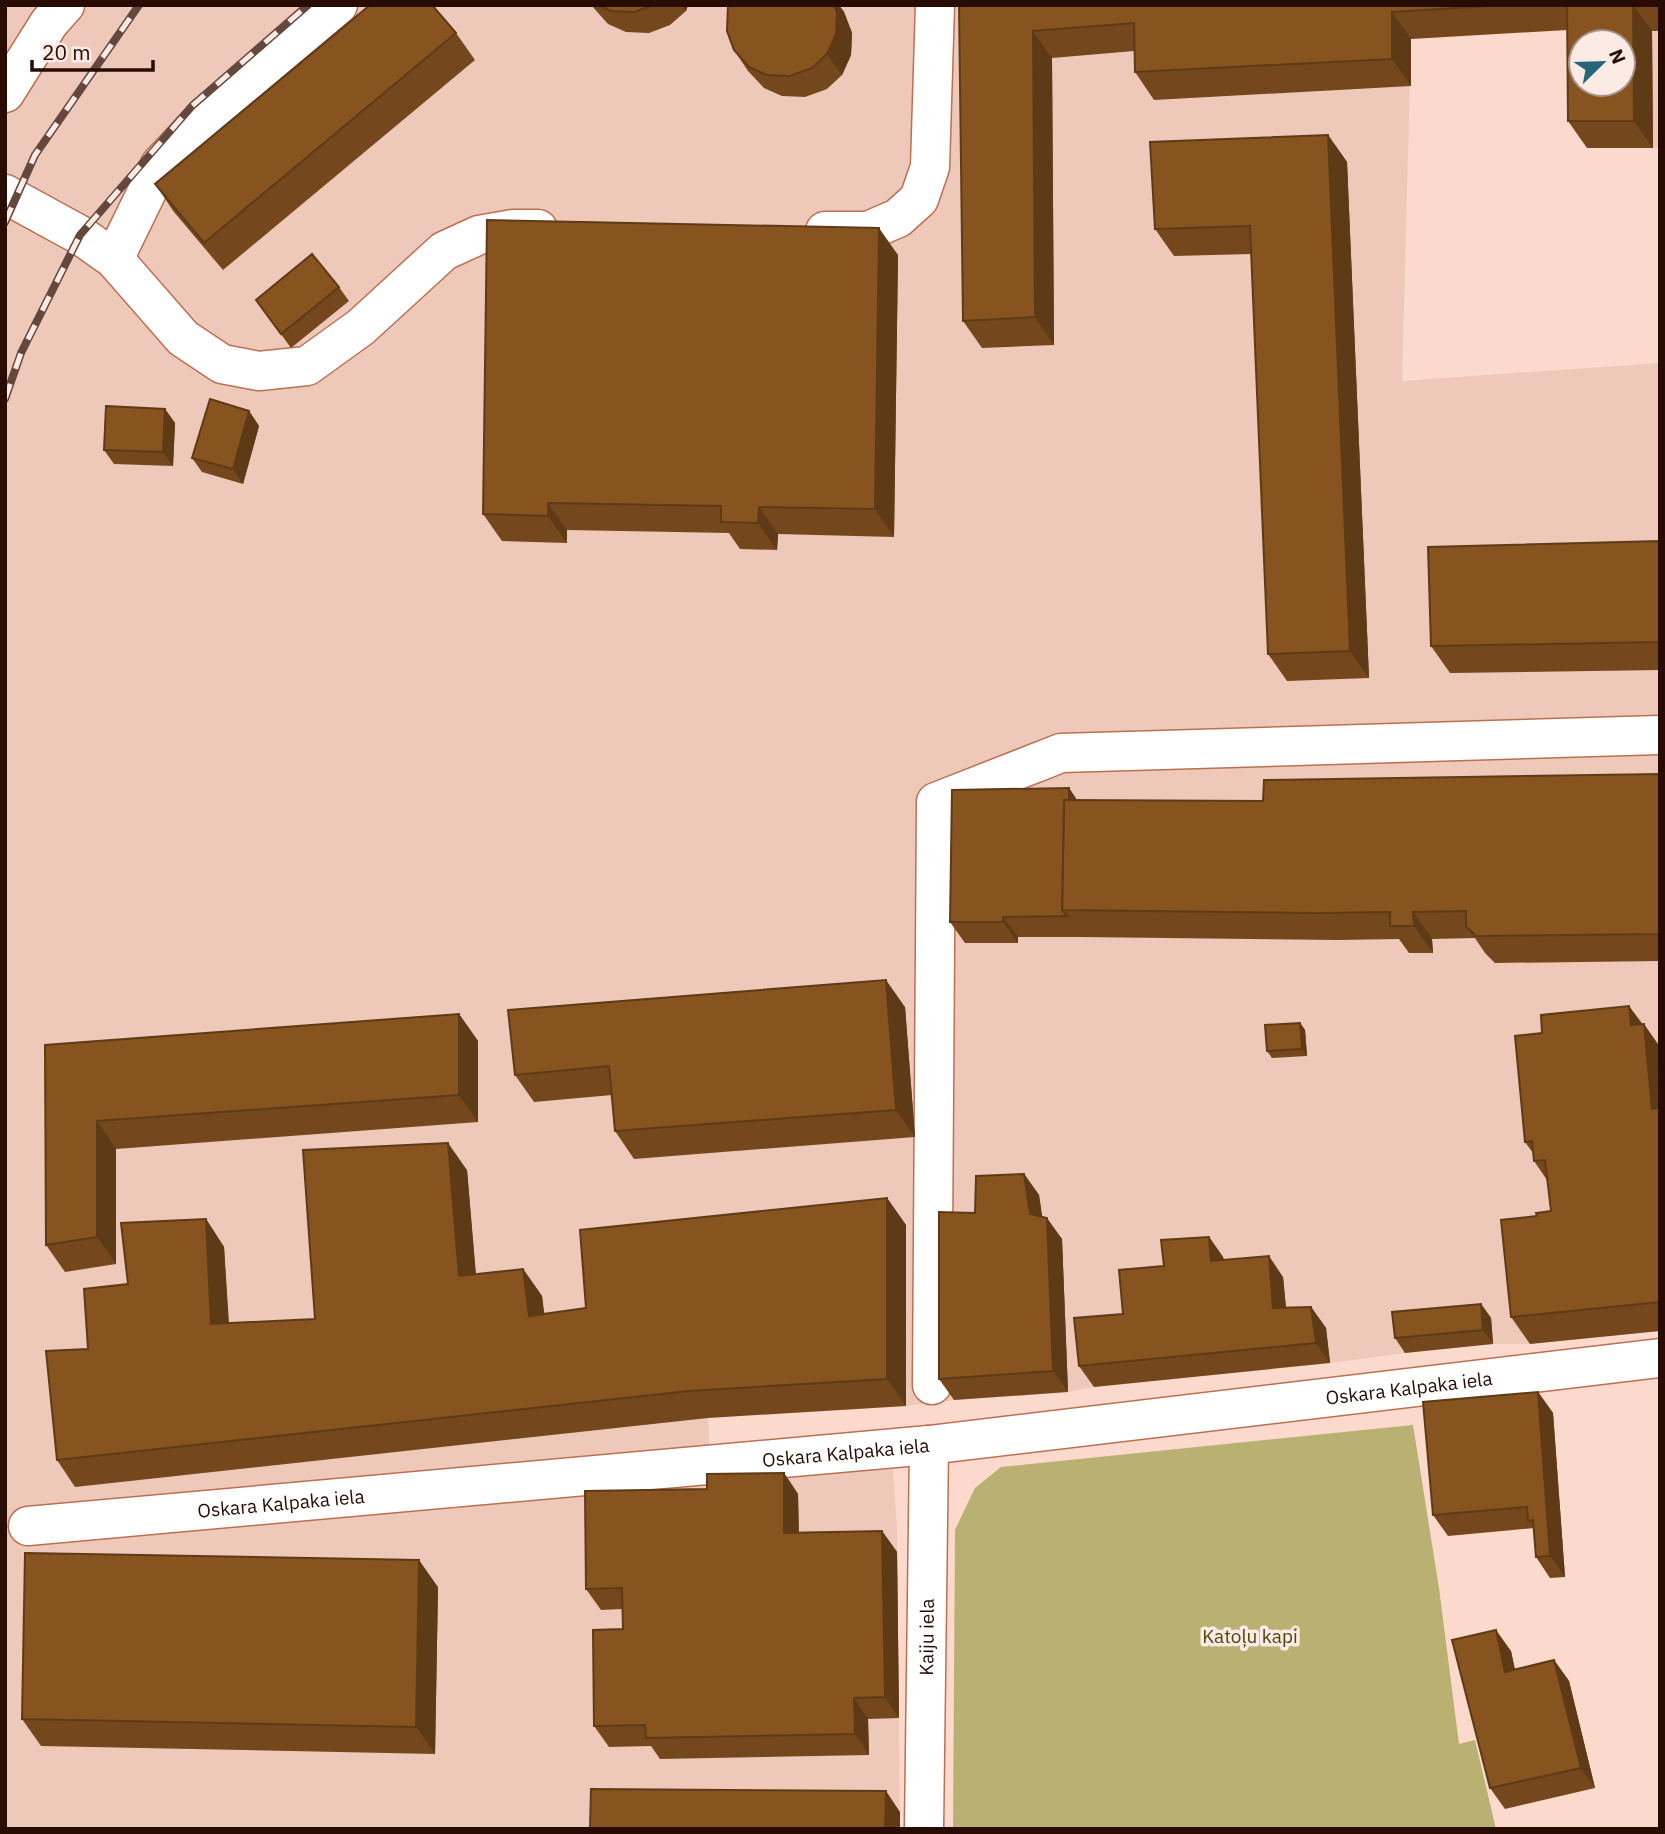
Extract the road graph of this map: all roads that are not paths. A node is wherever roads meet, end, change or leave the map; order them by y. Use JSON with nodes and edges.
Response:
{"nodes":[{"id":1,"x":65,"y":5,"type":"edge"},
{"id":2,"x":338,"y":5,"type":"edge"},
{"id":3,"x":934,"y":5,"type":"edge"},
{"id":4,"x":5,"y":93,"type":"edge"},
{"id":5,"x":5,"y":194,"type":"edge"},
{"id":6,"x":568,"y":229,"type":"edge"},
{"id":7,"x":786,"y":231,"type":"edge"},
{"id":8,"x":114,"y":259,"type":"junction"},
{"id":9,"x":1660,"y":735,"type":"edge"},
{"id":10,"x":1660,"y":1358,"type":"edge"},
{"id":11,"x":932,"y":1385,"type":"dead end"},
{"id":12,"x":929,"y":1445,"type":"junction"},
{"id":13,"x":27,"y":1526,"type":"dead end"},
{"id":14,"x":924,"y":1829,"type":"edge"}],
"edges":[{"from":1,"to":4,"type":"street"},
{"from":2,"to":8,"type":"street"},
{"from":3,"to":7,"type":"street"},
{"from":5,"to":8,"type":"street"},
{"from":6,"to":8,"type":"street"},
{"from":9,"to":11,"type":"street"},
{"from":10,"to":12,"type":"street","name":"Oskara Kalpaka iela"},
{"from":12,"to":13,"type":"street","name":"Oskara Kalpaka iela"},
{"from":12,"to":14,"type":"street","name":"Kaiju iela"}]}
